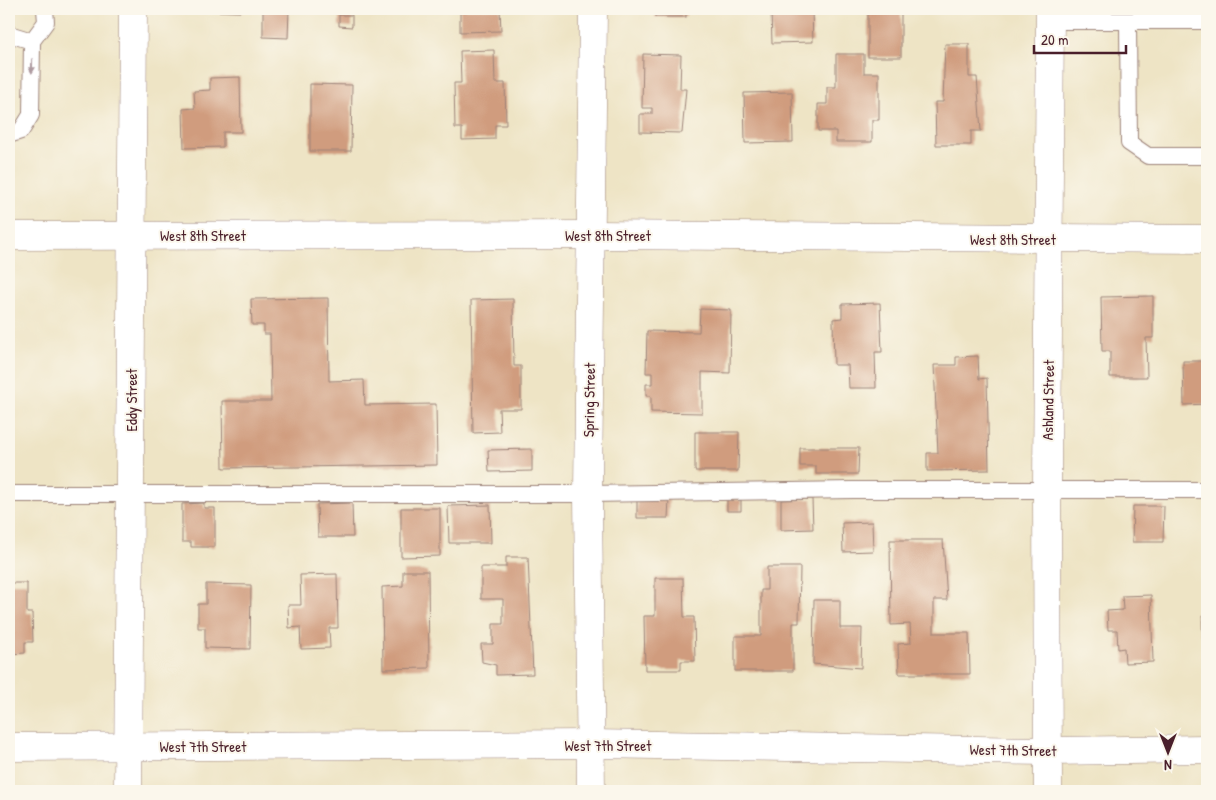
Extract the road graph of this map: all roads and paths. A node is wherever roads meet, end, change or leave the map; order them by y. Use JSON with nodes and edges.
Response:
{"nodes":[{"id":1,"x":45,"y":9,"type":"edge"},
{"id":2,"x":133,"y":9,"type":"edge"},
{"id":3,"x":592,"y":9,"type":"edge"},
{"id":4,"x":1050,"y":15,"type":"edge"},
{"id":5,"x":1128,"y":21,"type":"junction"},
{"id":6,"x":1207,"y":21,"type":"edge"},
{"id":7,"x":9,"y":34,"type":"edge"},
{"id":8,"x":32,"y":41,"type":"junction"},
{"id":9,"x":9,"y":135,"type":"edge"},
{"id":10,"x":1207,"y":156,"type":"edge"},
{"id":11,"x":591,"y":235,"type":"junction"},
{"id":12,"x":9,"y":236,"type":"edge"},
{"id":13,"x":132,"y":236,"type":"junction"},
{"id":14,"x":1050,"y":239,"type":"junction"},
{"id":15,"x":1207,"y":239,"type":"edge"},
{"id":16,"x":1047,"y":490,"type":"junction"},
{"id":17,"x":1207,"y":490,"type":"edge"},
{"id":18,"x":9,"y":494,"type":"edge"},
{"id":19,"x":130,"y":494,"type":"junction"},
{"id":20,"x":588,"y":494,"type":"junction"},
{"id":21,"x":591,"y":744,"type":"junction"},
{"id":22,"x":129,"y":746,"type":"junction"},
{"id":23,"x":9,"y":747,"type":"edge"},
{"id":24,"x":1207,"y":749,"type":"edge"},
{"id":25,"x":1048,"y":751,"type":"junction"},
{"id":26,"x":128,"y":791,"type":"edge"},
{"id":27,"x":591,"y":791,"type":"edge"},
{"id":28,"x":1048,"y":791,"type":"edge"}],
"edges":[{"from":1,"to":8,"type":"lane"},
{"from":2,"to":13,"type":"street","name":"Eddy Street"},
{"from":3,"to":11,"type":"street","name":"Spring Street"},
{"from":4,"to":5,"type":"lane"},
{"from":4,"to":14,"type":"street","name":"Ashland Street"},
{"from":5,"to":6,"type":"lane"},
{"from":5,"to":10,"type":"lane"},
{"from":7,"to":8,"type":"lane"},
{"from":8,"to":9,"type":"lane","one_way":true},
{"from":11,"to":13,"type":"street","name":"West 8th Street"},
{"from":11,"to":14,"type":"street","name":"West 8th Street"},
{"from":11,"to":20,"type":"street","name":"Spring Street"},
{"from":12,"to":13,"type":"street","name":"West 8th Street"},
{"from":13,"to":19,"type":"street","name":"Eddy Street"},
{"from":14,"to":15,"type":"street","name":"West 8th Street"},
{"from":14,"to":16,"type":"street","name":"Ashland Street"},
{"from":16,"to":17,"type":"lane"},
{"from":16,"to":20,"type":"lane"},
{"from":16,"to":25,"type":"street","name":"Ashland Street"},
{"from":18,"to":19,"type":"lane"},
{"from":19,"to":20,"type":"lane"},
{"from":19,"to":22,"type":"street","name":"Eddy Street"},
{"from":20,"to":21,"type":"street","name":"Spring Street"},
{"from":21,"to":22,"type":"street","name":"West 7th Street"},
{"from":21,"to":25,"type":"street","name":"West 7th Street"},
{"from":21,"to":27,"type":"street","name":"Spring Street"},
{"from":22,"to":23,"type":"street","name":"West 7th Street"},
{"from":22,"to":26,"type":"street","name":"Eddy Street"},
{"from":24,"to":25,"type":"street","name":"West 7th Street"},
{"from":25,"to":28,"type":"street","name":"Ashland Street"}]}
